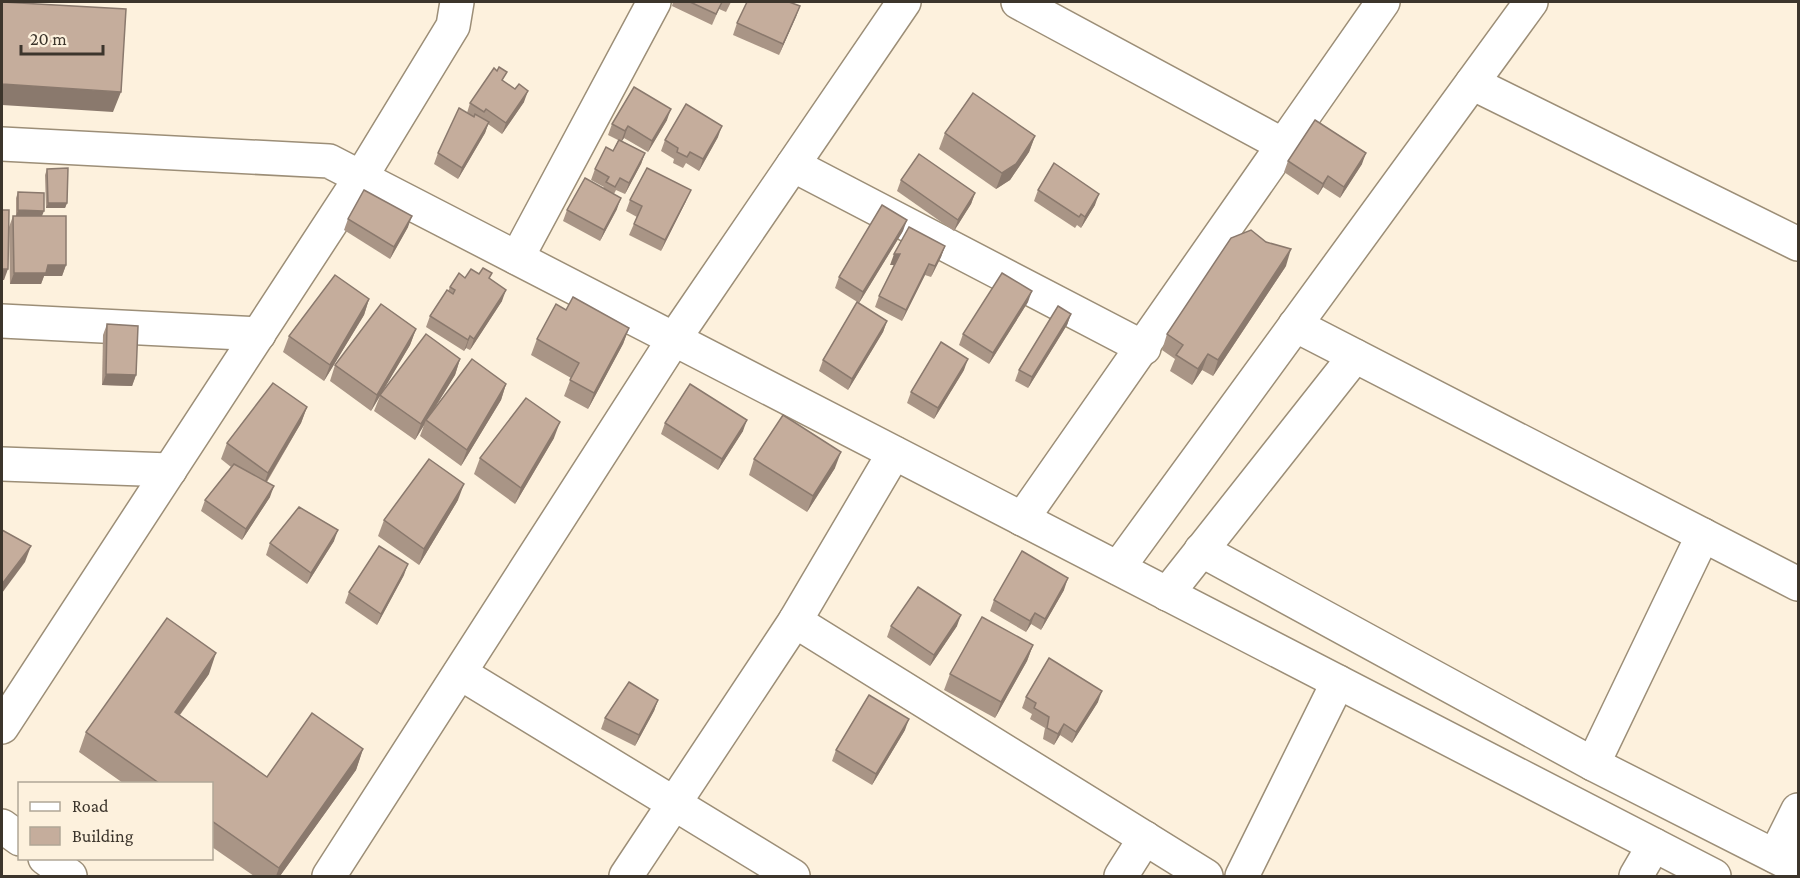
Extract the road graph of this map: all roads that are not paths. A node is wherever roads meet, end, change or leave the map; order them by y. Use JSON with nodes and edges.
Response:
{"nodes":[{"id":1,"x":457,"y":2,"type":"edge"},
{"id":2,"x":654,"y":2,"type":"edge"},
{"id":3,"x":904,"y":2,"type":"edge"},
{"id":4,"x":1018,"y":2,"type":"edge"},
{"id":5,"x":1383,"y":2,"type":"edge"},
{"id":6,"x":1531,"y":2,"type":"edge"},
{"id":7,"x":1472,"y":83,"type":"junction"},
{"id":8,"x":2,"y":144,"type":"edge"},
{"id":9,"x":1283,"y":145,"type":"junction"},
{"id":10,"x":793,"y":165,"type":"junction"},
{"id":11,"x":361,"y":177,"type":"junction"},
{"id":12,"x":1798,"y":244,"type":"edge"},
{"id":13,"x":517,"y":258,"type":"junction"},
{"id":14,"x":2,"y":321,"type":"edge"},
{"id":15,"x":1295,"y":325,"type":"junction"},
{"id":16,"x":259,"y":334,"type":"junction"},
{"id":17,"x":674,"y":339,"type":"junction"},
{"id":18,"x":1144,"y":348,"type":"junction"},
{"id":19,"x":1354,"y":356,"type":"junction"},
{"id":20,"x":894,"y":453,"type":"junction"},
{"id":21,"x":2,"y":464,"type":"edge"},
{"id":22,"x":170,"y":470,"type":"junction"},
{"id":23,"x":1022,"y":519,"type":"junction"},
{"id":24,"x":1703,"y":535,"type":"junction"},
{"id":25,"x":1201,"y":550,"type":"junction"},
{"id":26,"x":1118,"y":568,"type":"junction"},
{"id":27,"x":1798,"y":584,"type":"edge"},
{"id":28,"x":1167,"y":594,"type":"junction"},
{"id":29,"x":795,"y":621,"type":"junction"},
{"id":30,"x":460,"y":673,"type":"junction"},
{"id":31,"x":1338,"y":682,"type":"junction"},
{"id":32,"x":2,"y":727,"type":"edge"},
{"id":33,"x":1593,"y":764,"type":"junction"},
{"id":34,"x":674,"y":804,"type":"junction"},
{"id":35,"x":1798,"y":810,"type":"edge"},
{"id":36,"x":2,"y":826,"type":"edge"},
{"id":37,"x":18,"y":838,"type":"edge"},
{"id":38,"x":1145,"y":838,"type":"junction"},
{"id":39,"x":1654,"y":846,"type":"junction"},
{"id":40,"x":48,"y":860,"type":"edge"},
{"id":41,"x":1787,"y":862,"type":"edge"},
{"id":42,"x":70,"y":876,"type":"edge"},
{"id":43,"x":329,"y":876,"type":"edge"},
{"id":44,"x":626,"y":876,"type":"edge"},
{"id":45,"x":793,"y":876,"type":"edge"},
{"id":46,"x":1121,"y":876,"type":"edge"},
{"id":47,"x":1206,"y":876,"type":"edge"},
{"id":48,"x":1242,"y":876,"type":"edge"},
{"id":49,"x":1636,"y":876,"type":"edge"},
{"id":50,"x":1714,"y":876,"type":"edge"}],
"edges":[{"from":1,"to":11,"type":"street"},
{"from":2,"to":13,"type":"street"},
{"from":3,"to":10,"type":"street"},
{"from":4,"to":9,"type":"street"},
{"from":5,"to":9,"type":"street"},
{"from":6,"to":7,"type":"street"},
{"from":7,"to":12,"type":"street"},
{"from":7,"to":15,"type":"street"},
{"from":8,"to":11,"type":"street"},
{"from":9,"to":18,"type":"street"},
{"from":10,"to":17,"type":"street"},
{"from":10,"to":18,"type":"street"},
{"from":11,"to":13,"type":"street"},
{"from":11,"to":16,"type":"street"},
{"from":13,"to":17,"type":"street"},
{"from":14,"to":16,"type":"street"},
{"from":15,"to":19,"type":"street"},
{"from":15,"to":26,"type":"street"},
{"from":16,"to":22,"type":"street"},
{"from":17,"to":20,"type":"street"},
{"from":17,"to":30,"type":"street"},
{"from":18,"to":23,"type":"street"},
{"from":19,"to":24,"type":"street"},
{"from":19,"to":25,"type":"street"},
{"from":20,"to":23,"type":"street"},
{"from":20,"to":29,"type":"street"},
{"from":21,"to":22,"type":"street"},
{"from":22,"to":32,"type":"street"},
{"from":23,"to":26,"type":"street"},
{"from":24,"to":27,"type":"street"},
{"from":24,"to":33,"type":"street"},
{"from":25,"to":28,"type":"street"},
{"from":25,"to":33,"type":"street"},
{"from":26,"to":28,"type":"street"},
{"from":28,"to":31,"type":"street"},
{"from":29,"to":34,"type":"street"},
{"from":29,"to":38,"type":"street"},
{"from":30,"to":34,"type":"street"},
{"from":30,"to":43,"type":"street"},
{"from":31,"to":39,"type":"street"},
{"from":31,"to":48,"type":"street"},
{"from":33,"to":41,"type":"street"},
{"from":34,"to":44,"type":"street"},
{"from":34,"to":45,"type":"street"},
{"from":35,"to":41,"type":"street"},
{"from":36,"to":37,"type":"street"},
{"from":38,"to":46,"type":"street"},
{"from":38,"to":47,"type":"street"},
{"from":39,"to":49,"type":"street"},
{"from":39,"to":50,"type":"street"},
{"from":40,"to":42,"type":"street"}]}
